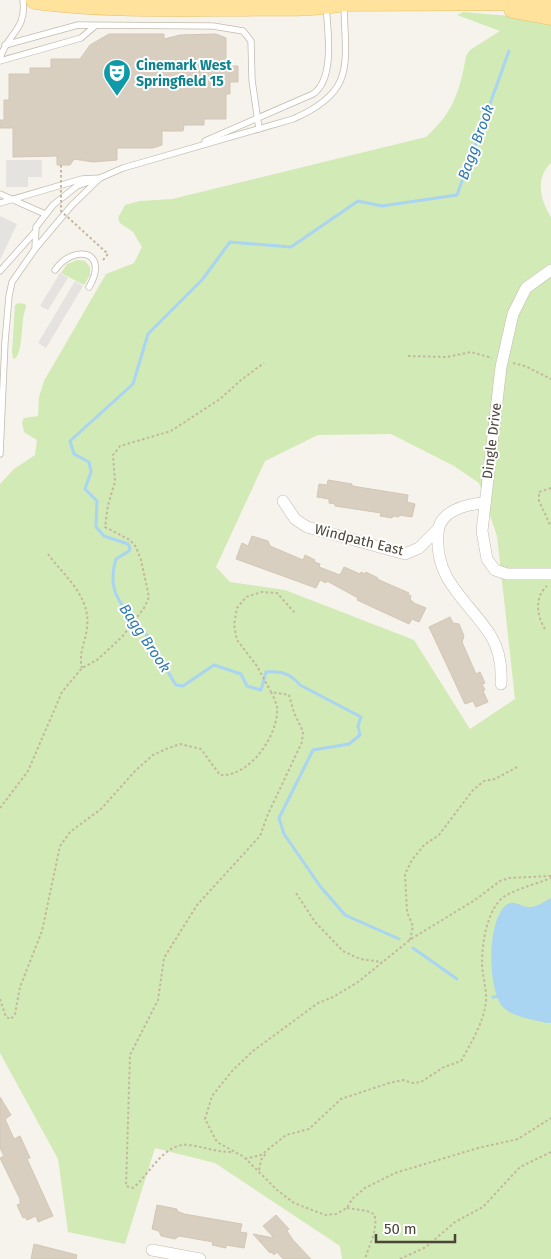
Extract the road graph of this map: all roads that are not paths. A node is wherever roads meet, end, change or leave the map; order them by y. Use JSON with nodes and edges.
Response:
{"nodes":[{"id":1,"x":23,"y":0,"type":"edge"},
{"id":2,"x":35,"y":0,"type":"edge"},
{"id":3,"x":212,"y":0,"type":"edge"},
{"id":4,"x":478,"y":1,"type":"edge"},
{"id":5,"x":551,"y":1,"type":"edge"},
{"id":6,"x":334,"y":2,"type":"edge"},
{"id":7,"x":190,"y":7,"type":"junction"},
{"id":8,"x":551,"y":16,"type":"edge"},
{"id":9,"x":95,"y":26,"type":"junction"},
{"id":10,"x":5,"y":45,"type":"junction"},
{"id":11,"x":0,"y":60,"type":"edge"},
{"id":12,"x":257,"y":118,"type":"junction"},
{"id":13,"x":258,"y":129,"type":"junction"},
{"id":14,"x":184,"y":149,"type":"junction"},
{"id":15,"x":100,"y":178,"type":"junction"},
{"id":16,"x":0,"y":194,"type":"edge"},
{"id":17,"x":12,"y":199,"type":"junction"},
{"id":18,"x":0,"y":203,"type":"edge"},
{"id":19,"x":45,"y":214,"type":"junction"},
{"id":20,"x":34,"y":232,"type":"junction"},
{"id":21,"x":35,"y":249,"type":"junction"},
{"id":22,"x":55,"y":270,"type":"dead end"},
{"id":23,"x":551,"y":270,"type":"edge"},
{"id":24,"x":0,"y":271,"type":"edge"},
{"id":25,"x":89,"y":287,"type":"dead end"},
{"id":26,"x":0,"y":454,"type":"edge"},
{"id":27,"x":283,"y":501,"type":"dead end"},
{"id":28,"x":485,"y":503,"type":"junction"},
{"id":29,"x":438,"y":528,"type":"junction"},
{"id":30,"x":551,"y":574,"type":"edge"},
{"id":31,"x":501,"y":684,"type":"dead end"},
{"id":32,"x":152,"y":1250,"type":"dead end"},
{"id":33,"x":197,"y":1259,"type":"edge"}],
"edges":[{"from":1,"to":10,"type":"lane"},
{"from":2,"to":7,"type":"main road"},
{"from":3,"to":7,"type":"main road"},
{"from":4,"to":5,"type":"main road"},
{"from":4,"to":6,"type":"main road"},
{"from":4,"to":8,"type":"main road"},
{"from":6,"to":7,"type":"main road"},
{"from":6,"to":12,"type":"lane"},
{"from":6,"to":13,"type":"lane"},
{"from":9,"to":10,"type":"lane"},
{"from":9,"to":11,"type":"lane"},
{"from":9,"to":12,"type":"lane"},
{"from":10,"to":11,"type":"lane"},
{"from":12,"to":13,"type":"lane"},
{"from":12,"to":14,"type":"lane"},
{"from":13,"to":14,"type":"lane"},
{"from":14,"to":15,"type":"lane"},
{"from":15,"to":17,"type":"lane"},
{"from":15,"to":19,"type":"lane"},
{"from":15,"to":21,"type":"lane"},
{"from":16,"to":17,"type":"lane"},
{"from":17,"to":18,"type":"lane"},
{"from":17,"to":19,"type":"lane"},
{"from":19,"to":20,"type":"lane"},
{"from":20,"to":21,"type":"lane"},
{"from":20,"to":24,"type":"lane"},
{"from":21,"to":26,"type":"lane"},
{"from":22,"to":25,"type":"lane"},
{"from":23,"to":28,"type":"street","name":"Dingle Drive"},
{"from":27,"to":29,"type":"street","name":"Windpath East"},
{"from":28,"to":29,"type":"street","name":"Windpath East"},
{"from":28,"to":30,"type":"street","name":"Dingle Drive"},
{"from":29,"to":31,"type":"street"},
{"from":32,"to":33,"type":"street"}]}
